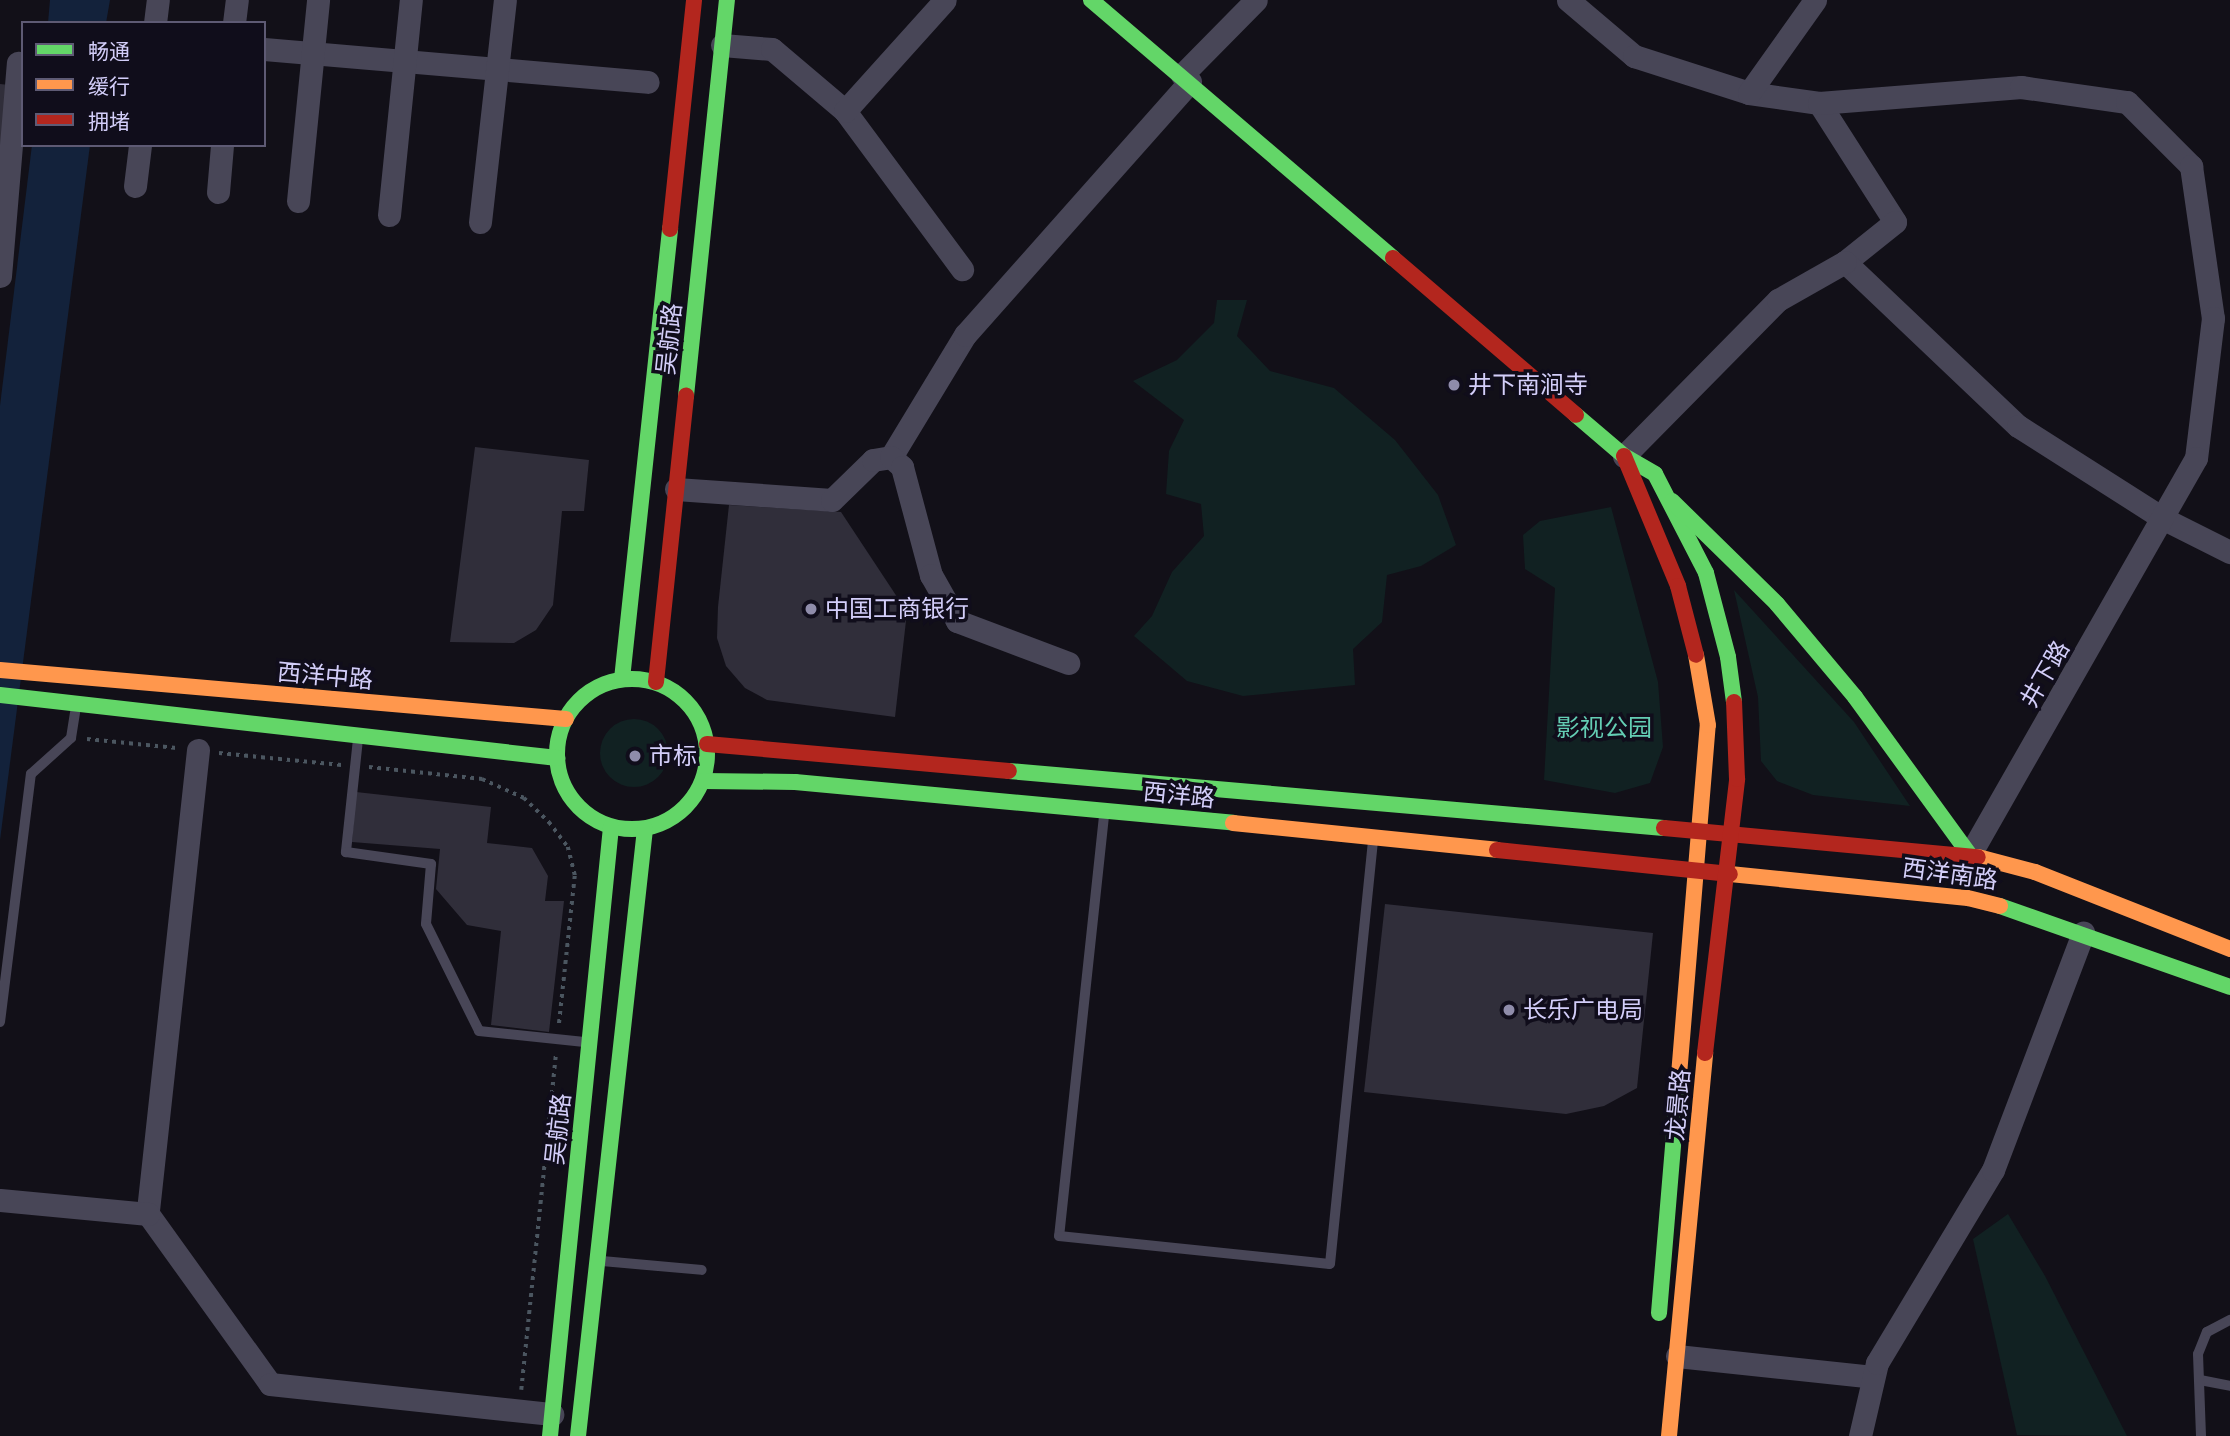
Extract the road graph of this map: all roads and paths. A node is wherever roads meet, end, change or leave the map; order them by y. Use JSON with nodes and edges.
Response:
{"nodes":[{"id":1,"x":158,"y":0,"type":"edge"},
{"id":2,"x":237,"y":0,"type":"edge"},
{"id":3,"x":318,"y":0,"type":"edge"},
{"id":4,"x":411,"y":0,"type":"edge"},
{"id":5,"x":505,"y":0,"type":"edge"},
{"id":6,"x":694,"y":0,"type":"edge"},
{"id":7,"x":727,"y":0,"type":"edge"},
{"id":8,"x":944,"y":0,"type":"edge"},
{"id":9,"x":1091,"y":0,"type":"edge"},
{"id":10,"x":1256,"y":0,"type":"edge"},
{"id":11,"x":1568,"y":0,"type":"edge"},
{"id":12,"x":1815,"y":0,"type":"edge"},
{"id":13,"x":155,"y":21,"type":"edge"},
{"id":14,"x":234,"y":21,"type":"edge"},
{"id":15,"x":722,"y":45,"type":"junction"},
{"id":16,"x":266,"y":49,"type":"edge"},
{"id":17,"x":313,"y":53,"type":"junction"},
{"id":18,"x":405,"y":61,"type":"junction"},
{"id":19,"x":18,"y":62,"type":"dead end"},
{"id":20,"x":497,"y":69,"type":"junction"},
{"id":21,"x":1186,"y":79,"type":"junction"},
{"id":22,"x":648,"y":82,"type":"dead end"},
{"id":23,"x":1749,"y":93,"type":"junction"},
{"id":24,"x":1819,"y":103,"type":"junction"},
{"id":25,"x":845,"y":111,"type":"junction"},
{"id":26,"x":140,"y":147,"type":"edge"},
{"id":27,"x":222,"y":147,"type":"edge"},
{"id":28,"x":135,"y":186,"type":"dead end"},
{"id":29,"x":218,"y":192,"type":"dead end"},
{"id":30,"x":298,"y":201,"type":"dead end"},
{"id":31,"x":389,"y":215,"type":"dead end"},
{"id":32,"x":480,"y":222,"type":"dead end"},
{"id":33,"x":1845,"y":262,"type":"junction"},
{"id":34,"x":962,"y":268,"type":"dead end"},
{"id":35,"x":0,"y":276,"type":"edge"},
{"id":36,"x":1624,"y":456,"type":"junction"},
{"id":37,"x":891,"y":457,"type":"junction"},
{"id":38,"x":676,"y":489,"type":"junction"},
{"id":39,"x":1672,"y":501,"type":"junction"},
{"id":40,"x":2164,"y":519,"type":"junction"},
{"id":41,"x":2230,"y":552,"type":"edge"},
{"id":42,"x":632,"y":587,"type":"junction"},
{"id":43,"x":666,"y":590,"type":"junction"},
{"id":44,"x":1068,"y":663,"type":"dead end"},
{"id":45,"x":0,"y":670,"type":"edge"},
{"id":46,"x":622,"y":679,"type":"junction"},
{"id":47,"x":656,"y":682,"type":"junction"},
{"id":48,"x":0,"y":695,"type":"edge"},
{"id":49,"x":76,"y":703,"type":"junction"},
{"id":50,"x":427,"y":707,"type":"junction"},
{"id":51,"x":566,"y":719,"type":"junction"},
{"id":52,"x":358,"y":736,"type":"junction"},
{"id":53,"x":423,"y":744,"type":"junction"},
{"id":54,"x":707,"y":744,"type":"junction"},
{"id":55,"x":198,"y":750,"type":"dead end"},
{"id":56,"x":798,"y":753,"type":"junction"},
{"id":57,"x":557,"y":758,"type":"junction"},
{"id":58,"x":703,"y":781,"type":"junction"},
{"id":59,"x":794,"y":782,"type":"junction"},
{"id":60,"x":1105,"y":810,"type":"junction"},
{"id":61,"x":611,"y":827,"type":"junction"},
{"id":62,"x":645,"y":829,"type":"junction"},
{"id":63,"x":1652,"y":830,"type":"joint"},
{"id":64,"x":1701,"y":833,"type":"junction"},
{"id":65,"x":1728,"y":836,"type":"junction"},
{"id":66,"x":1373,"y":837,"type":"junction"},
{"id":67,"x":1970,"y":855,"type":"junction"},
{"id":68,"x":1650,"y":864,"type":"joint"},
{"id":69,"x":1698,"y":869,"type":"junction"},
{"id":70,"x":1724,"y":872,"type":"junction"},
{"id":71,"x":2083,"y":933,"type":"junction"},
{"id":72,"x":2230,"y":949,"type":"edge"},
{"id":73,"x":598,"y":963,"type":"junction"},
{"id":74,"x":630,"y":967,"type":"junction"},
{"id":75,"x":2230,"y":987,"type":"edge"},
{"id":76,"x":0,"y":1022,"type":"edge"},
{"id":77,"x":590,"y":1042,"type":"junction"},
{"id":78,"x":0,"y":1200,"type":"edge"},
{"id":79,"x":148,"y":1214,"type":"junction"},
{"id":80,"x":595,"y":1260,"type":"junction"},
{"id":81,"x":702,"y":1270,"type":"dead end"},
{"id":82,"x":2230,"y":1320,"type":"edge"},
{"id":83,"x":1657,"y":1332,"type":"dead end"},
{"id":84,"x":1677,"y":1356,"type":"junction"},
{"id":85,"x":1873,"y":1377,"type":"junction"},
{"id":86,"x":2200,"y":1380,"type":"junction"},
{"id":87,"x":2230,"y":1386,"type":"edge"},
{"id":88,"x":551,"y":1425,"type":"edge"},
{"id":89,"x":2204,"y":1435,"type":"edge"},
{"id":90,"x":578,"y":1436,"type":"edge"},
{"id":91,"x":1670,"y":1436,"type":"edge"},
{"id":92,"x":1860,"y":1436,"type":"edge"}],
"edges":[{"from":1,"to":13,"type":"street"},
{"from":2,"to":14,"type":"street"},
{"from":3,"to":17,"type":"street"},
{"from":4,"to":18,"type":"street"},
{"from":5,"to":20,"type":"street"},
{"from":6,"to":42,"type":"main road","name":"吴航路"},
{"from":7,"to":15,"type":"main road","name":"吴航路"},
{"from":8,"to":25,"type":"street"},
{"from":9,"to":21,"type":"main road"},
{"from":10,"to":21,"type":"street"},
{"from":11,"to":23,"type":"street","name":"井下路"},
{"from":12,"to":23,"type":"street"},
{"from":15,"to":25,"type":"street"},
{"from":15,"to":38,"type":"main road","name":"吴航路"},
{"from":16,"to":17,"type":"street"},
{"from":17,"to":18,"type":"street"},
{"from":17,"to":30,"type":"street"},
{"from":18,"to":20,"type":"street"},
{"from":18,"to":31,"type":"street"},
{"from":19,"to":35,"type":"street"},
{"from":20,"to":22,"type":"street"},
{"from":20,"to":32,"type":"street"},
{"from":21,"to":36,"type":"main road"},
{"from":21,"to":37,"type":"street"},
{"from":23,"to":24,"type":"street","name":"井下路"},
{"from":24,"to":33,"type":"street"},
{"from":24,"to":40,"type":"street","name":"井下路"},
{"from":25,"to":34,"type":"street"},
{"from":26,"to":28,"type":"street"},
{"from":27,"to":29,"type":"street"},
{"from":33,"to":36,"type":"street"},
{"from":33,"to":40,"type":"street"},
{"from":36,"to":39,"type":"main road"},
{"from":36,"to":64,"type":"main road"},
{"from":37,"to":38,"type":"street"},
{"from":37,"to":44,"type":"street"},
{"from":38,"to":43,"type":"main road","name":"吴航路"},
{"from":39,"to":65,"type":"main road","name":"龙景路"},
{"from":39,"to":67,"type":"main road"},
{"from":40,"to":41,"type":"street"},
{"from":40,"to":67,"type":"street","name":"井下路"},
{"from":42,"to":43,"type":"main road"},
{"from":42,"to":46,"type":"main road","name":"吴航路"},
{"from":43,"to":47,"type":"main road","name":"吴航路"},
{"from":45,"to":50,"type":"main road","name":"西洋中路"},
{"from":46,"to":47,"type":"main road"},
{"from":46,"to":51,"type":"main road"},
{"from":47,"to":54,"type":"main road"},
{"from":48,"to":49,"type":"main road"},
{"from":49,"to":52,"type":"main road"},
{"from":49,"to":76,"type":"lane"},
{"from":50,"to":51,"type":"main road","name":"西洋中路"},
{"from":50,"to":53,"type":"main road"},
{"from":51,"to":57,"type":"main road"},
{"from":52,"to":53,"type":"main road"},
{"from":52,"to":77,"type":"lane"},
{"from":53,"to":57,"type":"main road"},
{"from":54,"to":56,"type":"main road","name":"西洋路"},
{"from":54,"to":58,"type":"main road"},
{"from":55,"to":79,"type":"street"},
{"from":56,"to":59,"type":"main road"},
{"from":56,"to":63,"type":"main road","name":"西洋路"},
{"from":57,"to":61,"type":"main road"},
{"from":58,"to":59,"type":"main road","name":"西洋路"},
{"from":58,"to":62,"type":"main road"},
{"from":59,"to":60,"type":"main road","name":"西洋路"},
{"from":60,"to":66,"type":"main road","name":"西洋路"},
{"from":60,"to":66,"type":"lane"},
{"from":61,"to":62,"type":"main road"},
{"from":61,"to":73,"type":"main road","name":"吴航路"},
{"from":62,"to":74,"type":"main road"},
{"from":63,"to":64,"type":"main road","name":"西洋南路"},
{"from":64,"to":65,"type":"main road","name":"西洋南路"},
{"from":64,"to":69,"type":"main road"},
{"from":65,"to":67,"type":"main road","name":"西洋南路"},
{"from":65,"to":70,"type":"main road","name":"龙景路"},
{"from":66,"to":68,"type":"main road","name":"西洋路"},
{"from":67,"to":72,"type":"main road","name":"西洋南路"},
{"from":68,"to":69,"type":"main road","name":"西洋南路"},
{"from":69,"to":70,"type":"main road","name":"西洋南路"},
{"from":69,"to":83,"type":"main road"},
{"from":70,"to":71,"type":"main road","name":"西洋南路"},
{"from":70,"to":84,"type":"main road","name":"龙景路"},
{"from":71,"to":75,"type":"main road","name":"西洋南路"},
{"from":71,"to":85,"type":"street"},
{"from":73,"to":74,"type":"main road"},
{"from":73,"to":77,"type":"main road","name":"吴航路"},
{"from":74,"to":80,"type":"main road"},
{"from":77,"to":88,"type":"main road","name":"吴航路"},
{"from":78,"to":79,"type":"street"},
{"from":79,"to":88,"type":"street"},
{"from":80,"to":81,"type":"lane"},
{"from":80,"to":90,"type":"main road"},
{"from":82,"to":86,"type":"lane"},
{"from":84,"to":85,"type":"street"},
{"from":84,"to":91,"type":"main road","name":"龙景路"},
{"from":85,"to":92,"type":"street"},
{"from":86,"to":87,"type":"lane"},
{"from":86,"to":89,"type":"lane"}]}
